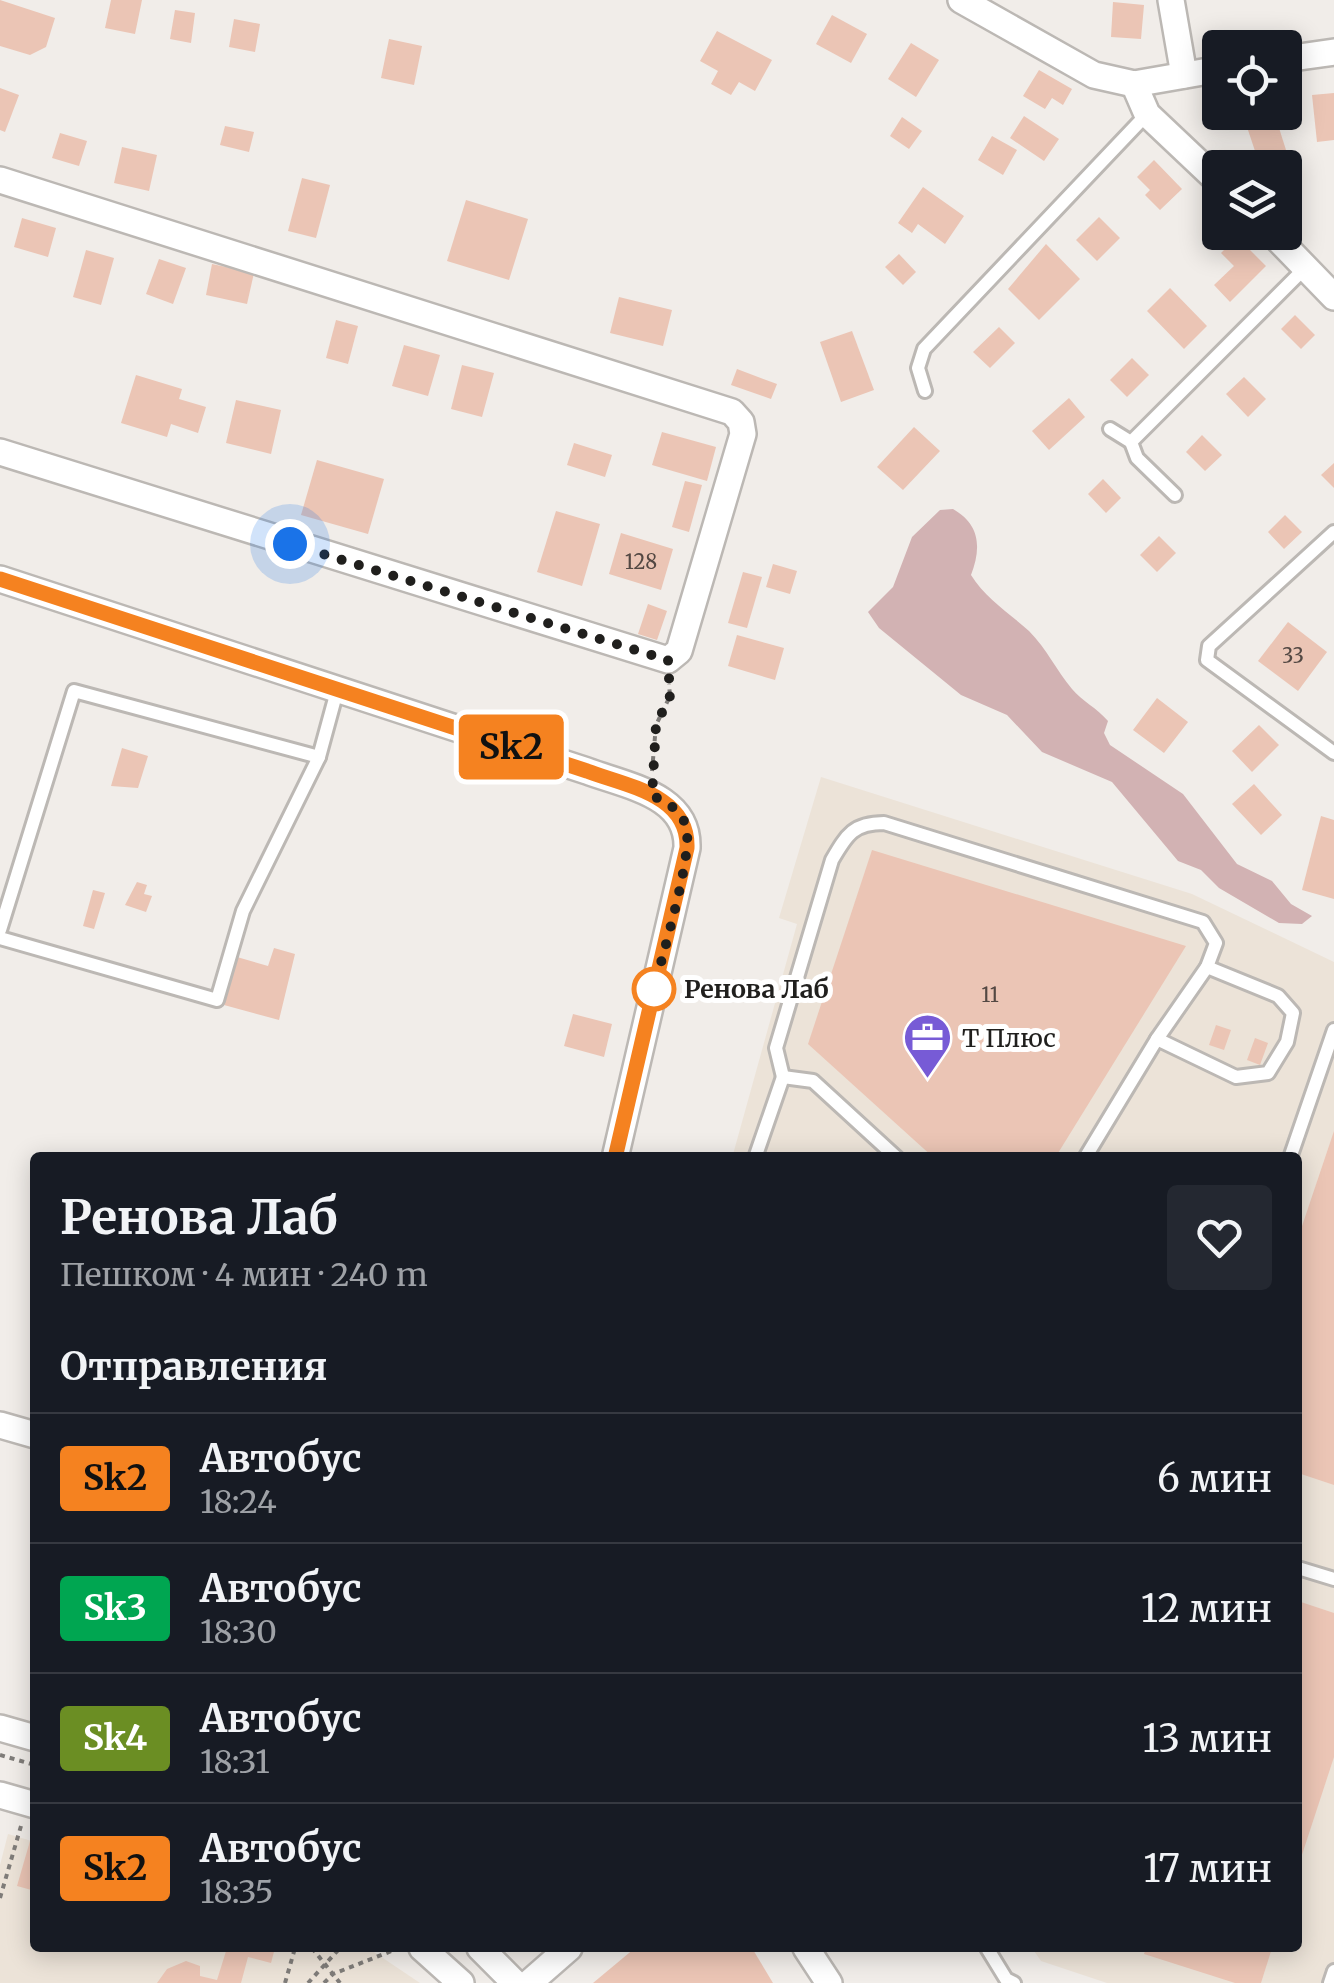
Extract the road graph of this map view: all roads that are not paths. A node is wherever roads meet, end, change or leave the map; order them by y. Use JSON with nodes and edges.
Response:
{"nodes":[{"id":1,"x":961,"y":0,"type":"edge"},
{"id":2,"x":1171,"y":0,"type":"edge"},
{"id":3,"x":1334,"y":52,"type":"edge"},
{"id":4,"x":1302,"y":57,"type":"edge"},
{"id":5,"x":1202,"y":72,"type":"edge"},
{"id":6,"x":1184,"y":75,"type":"junction"},
{"id":7,"x":1134,"y":84,"type":"junction"},
{"id":8,"x":1147,"y":114,"type":"junction"},
{"id":9,"x":1202,"y":166,"type":"edge"},
{"id":10,"x":0,"y":180,"type":"edge"},
{"id":11,"x":1289,"y":250,"type":"edge"},
{"id":12,"x":1306,"y":267,"type":"junction"},
{"id":13,"x":1334,"y":297,"type":"edge"},
{"id":14,"x":925,"y":391,"type":"dead end"},
{"id":15,"x":1110,"y":429,"type":"dead end"},
{"id":16,"x":1131,"y":442,"type":"junction"},
{"id":17,"x":0,"y":452,"type":"edge"},
{"id":18,"x":1175,"y":495,"type":"dead end"},
{"id":19,"x":1334,"y":532,"type":"edge"},
{"id":20,"x":0,"y":579,"type":"edge"},
{"id":21,"x":337,"y":691,"type":"junction"},
{"id":22,"x":1334,"y":753,"type":"edge"},
{"id":23,"x":319,"y":757,"type":"junction"},
{"id":24,"x":0,"y":930,"type":"edge"},
{"id":25,"x":0,"y":938,"type":"edge"},
{"id":26,"x":1208,"y":967,"type":"junction"},
{"id":27,"x":1334,"y":1030,"type":"edge"},
{"id":28,"x":1156,"y":1039,"type":"junction"},
{"id":29,"x":783,"y":1077,"type":"junction"},
{"id":30,"x":616,"y":1152,"type":"edge"},
{"id":31,"x":757,"y":1152,"type":"edge"},
{"id":32,"x":890,"y":1152,"type":"edge"},
{"id":33,"x":1089,"y":1152,"type":"edge"},
{"id":34,"x":1292,"y":1152,"type":"edge"},
{"id":35,"x":0,"y":1426,"type":"edge"},
{"id":36,"x":30,"y":1435,"type":"edge"},
{"id":37,"x":1302,"y":1569,"type":"edge"},
{"id":38,"x":1334,"y":1580,"type":"edge"},
{"id":39,"x":0,"y":1728,"type":"edge"},
{"id":40,"x":30,"y":1737,"type":"edge"},
{"id":41,"x":1,"y":1800,"type":"edge"},
{"id":42,"x":28,"y":1815,"type":"edge"},
{"id":43,"x":426,"y":1952,"type":"edge"},
{"id":44,"x":484,"y":1952,"type":"edge"},
{"id":45,"x":564,"y":1952,"type":"edge"},
{"id":46,"x":809,"y":1952,"type":"edge"},
{"id":47,"x":989,"y":1952,"type":"edge"},
{"id":48,"x":1334,"y":1971,"type":"edge"},
{"id":49,"x":461,"y":1983,"type":"edge"},
{"id":50,"x":515,"y":1983,"type":"edge"},
{"id":51,"x":529,"y":1983,"type":"edge"},
{"id":52,"x":829,"y":1983,"type":"edge"},
{"id":53,"x":1014,"y":1983,"type":"edge"},
{"id":54,"x":1330,"y":1983,"type":"edge"}],
"edges":[{"from":1,"to":7,"type":"street"},
{"from":2,"to":6,"type":"street"},
{"from":3,"to":4,"type":"street"},
{"from":5,"to":6,"type":"street"},
{"from":6,"to":7,"type":"street"},
{"from":7,"to":8,"type":"street"},
{"from":8,"to":9,"type":"street"},
{"from":8,"to":14,"type":"lane"},
{"from":10,"to":17,"type":"street"},
{"from":11,"to":12,"type":"street"},
{"from":12,"to":13,"type":"street"},
{"from":12,"to":16,"type":"lane"},
{"from":15,"to":16,"type":"lane"},
{"from":16,"to":18,"type":"lane"},
{"from":19,"to":22,"type":"lane"},
{"from":20,"to":21,"type":"street"},
{"from":21,"to":23,"type":"lane"},
{"from":21,"to":30,"type":"street"},
{"from":23,"to":24,"type":"lane"},
{"from":23,"to":25,"type":"lane"},
{"from":26,"to":28,"type":"lane"},
{"from":26,"to":28,"type":"lane"},
{"from":26,"to":29,"type":"lane"},
{"from":27,"to":34,"type":"lane"},
{"from":28,"to":33,"type":"lane"},
{"from":29,"to":31,"type":"lane"},
{"from":29,"to":32,"type":"lane"},
{"from":35,"to":36,"type":"street"},
{"from":37,"to":38,"type":"lane"},
{"from":39,"to":40,"type":"street"},
{"from":41,"to":42,"type":"street"},
{"from":43,"to":49,"type":"street"},
{"from":44,"to":50,"type":"street"},
{"from":45,"to":51,"type":"street"},
{"from":46,"to":52,"type":"street"},
{"from":47,"to":53,"type":"lane"},
{"from":48,"to":54,"type":"lane"}]}
